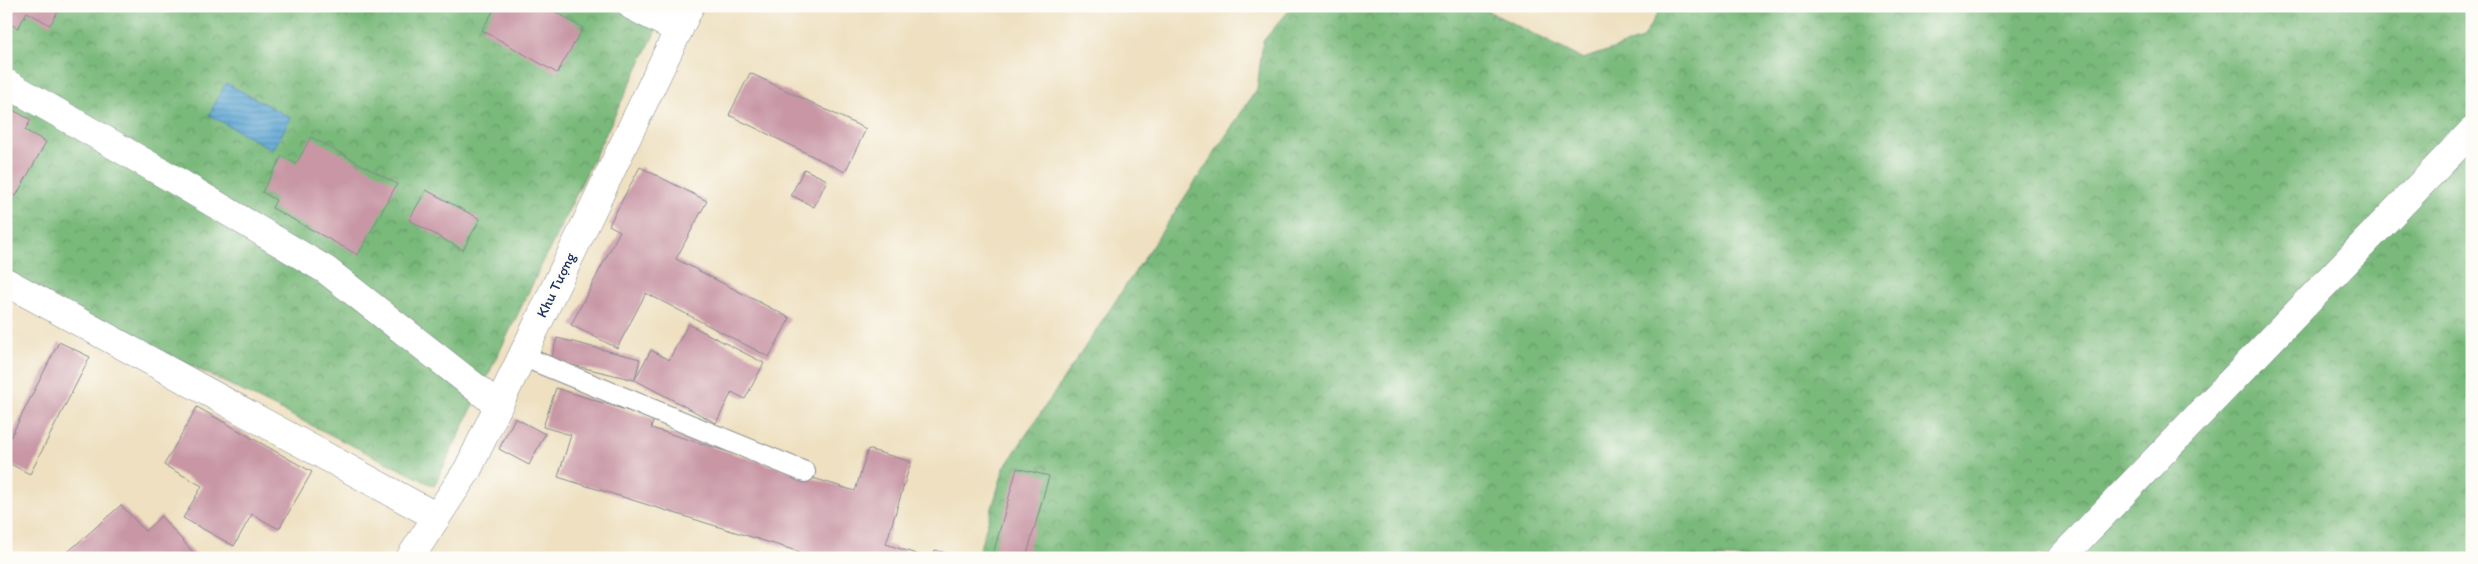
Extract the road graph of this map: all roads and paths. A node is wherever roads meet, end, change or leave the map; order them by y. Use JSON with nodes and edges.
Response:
{"nodes":[{"id":1,"x":632,"y":6,"type":"edge"},
{"id":2,"x":684,"y":18,"type":"edge"},
{"id":3,"x":6,"y":83,"type":"edge"},
{"id":4,"x":2472,"y":131,"type":"edge"},
{"id":5,"x":6,"y":282,"type":"edge"},
{"id":6,"x":522,"y":356,"type":"junction"},
{"id":7,"x":498,"y":405,"type":"junction"},
{"id":8,"x":805,"y":472,"type":"dead end"},
{"id":9,"x":437,"y":517,"type":"junction"},
{"id":10,"x":410,"y":558,"type":"edge"},
{"id":11,"x":2061,"y":558,"type":"edge"}],
"edges":[{"from":1,"to":2,"type":"street"},
{"from":2,"to":6,"type":"street","name":"Khu Tượng"},
{"from":3,"to":7,"type":"street"},
{"from":4,"to":11,"type":"street"},
{"from":5,"to":9,"type":"street"},
{"from":6,"to":7,"type":"street","name":"Khu Tượng"},
{"from":6,"to":8,"type":"lane"},
{"from":7,"to":9,"type":"street","name":"Khu Tượng"},
{"from":9,"to":10,"type":"street","name":"Khu Tượng"}]}
